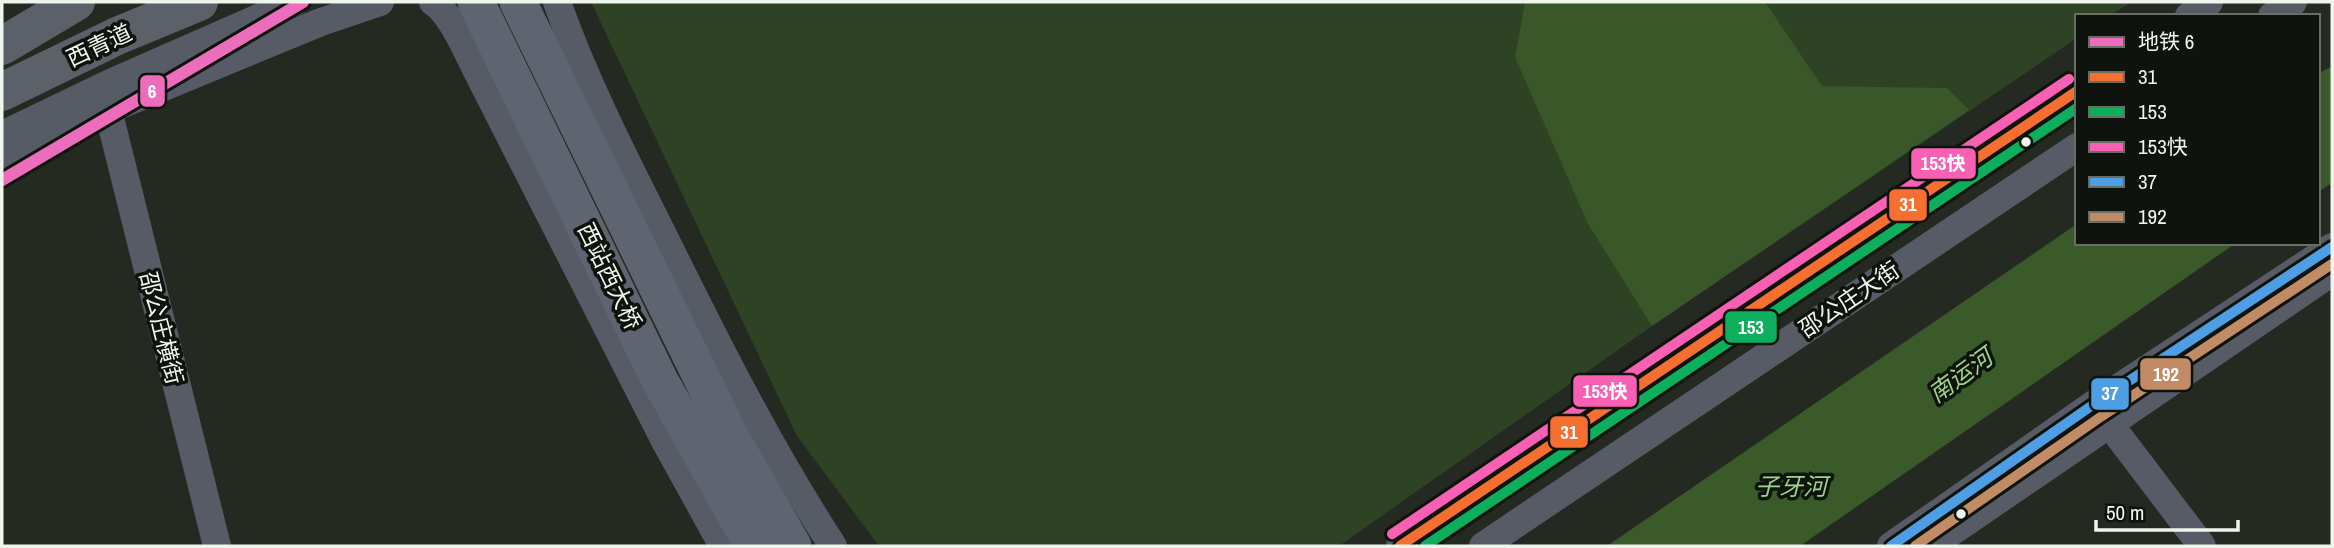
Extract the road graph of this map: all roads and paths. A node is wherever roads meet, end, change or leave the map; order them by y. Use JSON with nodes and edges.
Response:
{"nodes":[{"id":1,"x":49,"y":2,"type":"edge"},
{"id":2,"x":76,"y":2,"type":"edge"},
{"id":3,"x":199,"y":2,"type":"edge"},
{"id":4,"x":295,"y":2,"type":"edge"},
{"id":5,"x":380,"y":2,"type":"edge"},
{"id":6,"x":433,"y":2,"type":"edge"},
{"id":7,"x":476,"y":2,"type":"edge"},
{"id":8,"x":517,"y":2,"type":"edge"},
{"id":9,"x":2209,"y":2,"type":"edge"},
{"id":10,"x":2293,"y":2,"type":"edge"},
{"id":11,"x":2192,"y":14,"type":"edge"},
{"id":12,"x":2275,"y":14,"type":"edge"},
{"id":13,"x":562,"y":15,"type":"edge"},
{"id":14,"x":2,"y":18,"type":"edge"},
{"id":15,"x":2,"y":46,"type":"edge"},
{"id":16,"x":479,"y":75,"type":"junction"},
{"id":17,"x":2,"y":92,"type":"edge"},
{"id":18,"x":2075,"y":92,"type":"edge"},
{"id":19,"x":107,"y":110,"type":"junction"},
{"id":20,"x":2,"y":135,"type":"edge"},
{"id":21,"x":2075,"y":148,"type":"edge"},
{"id":22,"x":2,"y":159,"type":"edge"},
{"id":23,"x":2332,"y":247,"type":"edge"},
{"id":24,"x":2332,"y":272,"type":"edge"},
{"id":25,"x":2101,"y":414,"type":"junction"},
{"id":26,"x":218,"y":546,"type":"edge"},
{"id":27,"x":723,"y":546,"type":"edge"},
{"id":28,"x":753,"y":546,"type":"edge"},
{"id":29,"x":793,"y":546,"type":"edge"},
{"id":30,"x":833,"y":546,"type":"edge"},
{"id":31,"x":1400,"y":546,"type":"edge"},
{"id":32,"x":1483,"y":546,"type":"edge"},
{"id":33,"x":1891,"y":546,"type":"edge"},
{"id":34,"x":1931,"y":546,"type":"edge"},
{"id":35,"x":2202,"y":546,"type":"edge"}],
"edges":[{"from":1,"to":14,"type":"highway"},
{"from":2,"to":15,"type":"highway","name":"西青道"},
{"from":3,"to":17,"type":"highway","name":"西青道"},
{"from":4,"to":20,"type":"street"},
{"from":5,"to":19,"type":"street"},
{"from":6,"to":16,"type":"street"},
{"from":7,"to":28,"type":"main road","name":"西站西大桥","bridge":true},
{"from":8,"to":29,"type":"main road","name":"西站西大桥","bridge":true},
{"from":9,"to":11,"type":"street"},
{"from":10,"to":12,"type":"street"},
{"from":13,"to":16,"type":"street"},
{"from":13,"to":30,"type":"street"},
{"from":16,"to":27,"type":"street"},
{"from":18,"to":31,"type":"street","name":"邵公庄大街"},
{"from":19,"to":22,"type":"street"},
{"from":19,"to":26,"type":"street","name":"邵公庄横街"},
{"from":21,"to":32,"type":"street","name":"邵公庄大街"},
{"from":23,"to":25,"type":"street"},
{"from":24,"to":25,"type":"street"},
{"from":25,"to":33,"type":"street"},
{"from":25,"to":34,"type":"street"},
{"from":25,"to":35,"type":"street"}]}
